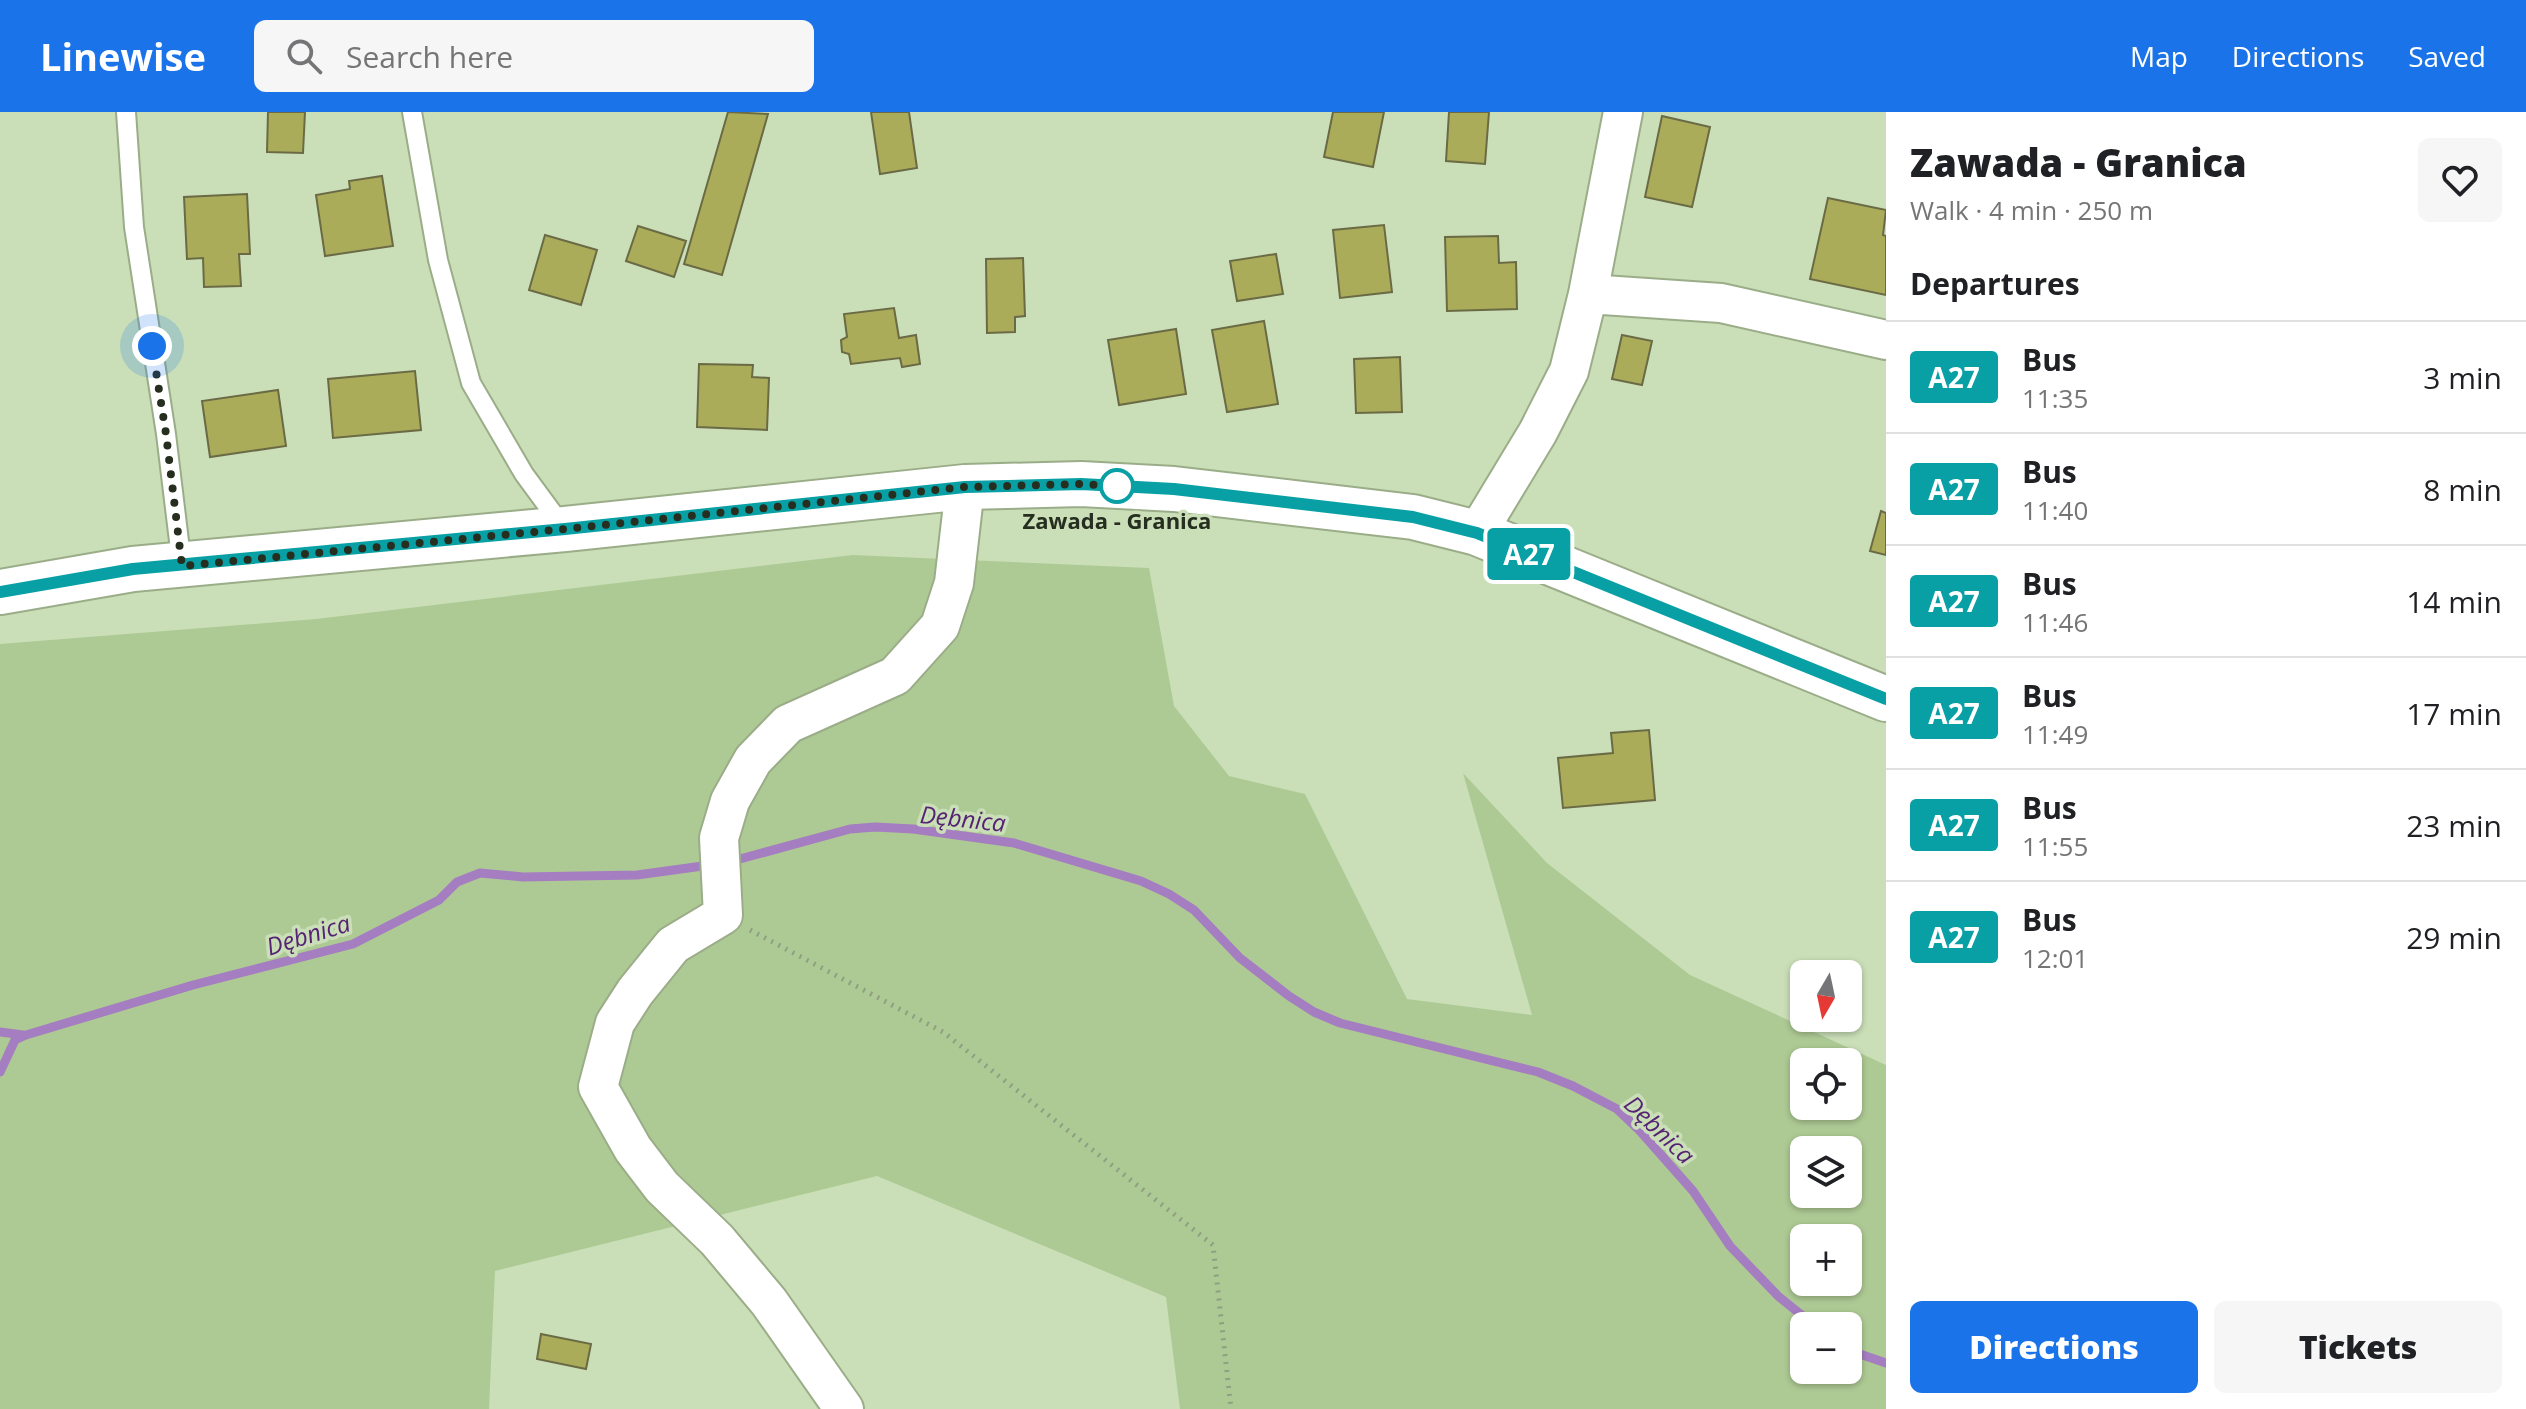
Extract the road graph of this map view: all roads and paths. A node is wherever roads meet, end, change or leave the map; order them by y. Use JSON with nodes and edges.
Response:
{"nodes":[{"id":1,"x":126,"y":112,"type":"edge"},
{"id":2,"x":412,"y":112,"type":"edge"},
{"id":3,"x":1623,"y":112,"type":"edge"},
{"id":4,"x":1588,"y":294,"type":"junction"},
{"id":5,"x":1886,"y":340,"type":"edge"},
{"id":6,"x":965,"y":487,"type":"junction"},
{"id":7,"x":565,"y":529,"type":"junction"},
{"id":8,"x":1477,"y":533,"type":"junction"},
{"id":9,"x":182,"y":566,"type":"junction"},
{"id":10,"x":0,"y":592,"type":"edge"},
{"id":11,"x":1886,"y":699,"type":"edge"},
{"id":12,"x":723,"y":915,"type":"junction"},
{"id":13,"x":844,"y":1409,"type":"edge"},
{"id":14,"x":1231,"y":1409,"type":"edge"}],
"edges":[{"from":1,"to":9,"type":"lane"},
{"from":2,"to":7,"type":"lane"},
{"from":3,"to":4,"type":"street"},
{"from":4,"to":5,"type":"street"},
{"from":4,"to":8,"type":"street"},
{"from":6,"to":7,"type":"street"},
{"from":6,"to":8,"type":"street"},
{"from":6,"to":12,"type":"street"},
{"from":7,"to":9,"type":"street"},
{"from":8,"to":11,"type":"street"},
{"from":9,"to":10,"type":"street"},
{"from":12,"to":13,"type":"street"},
{"from":12,"to":14,"type":"path"}]}
